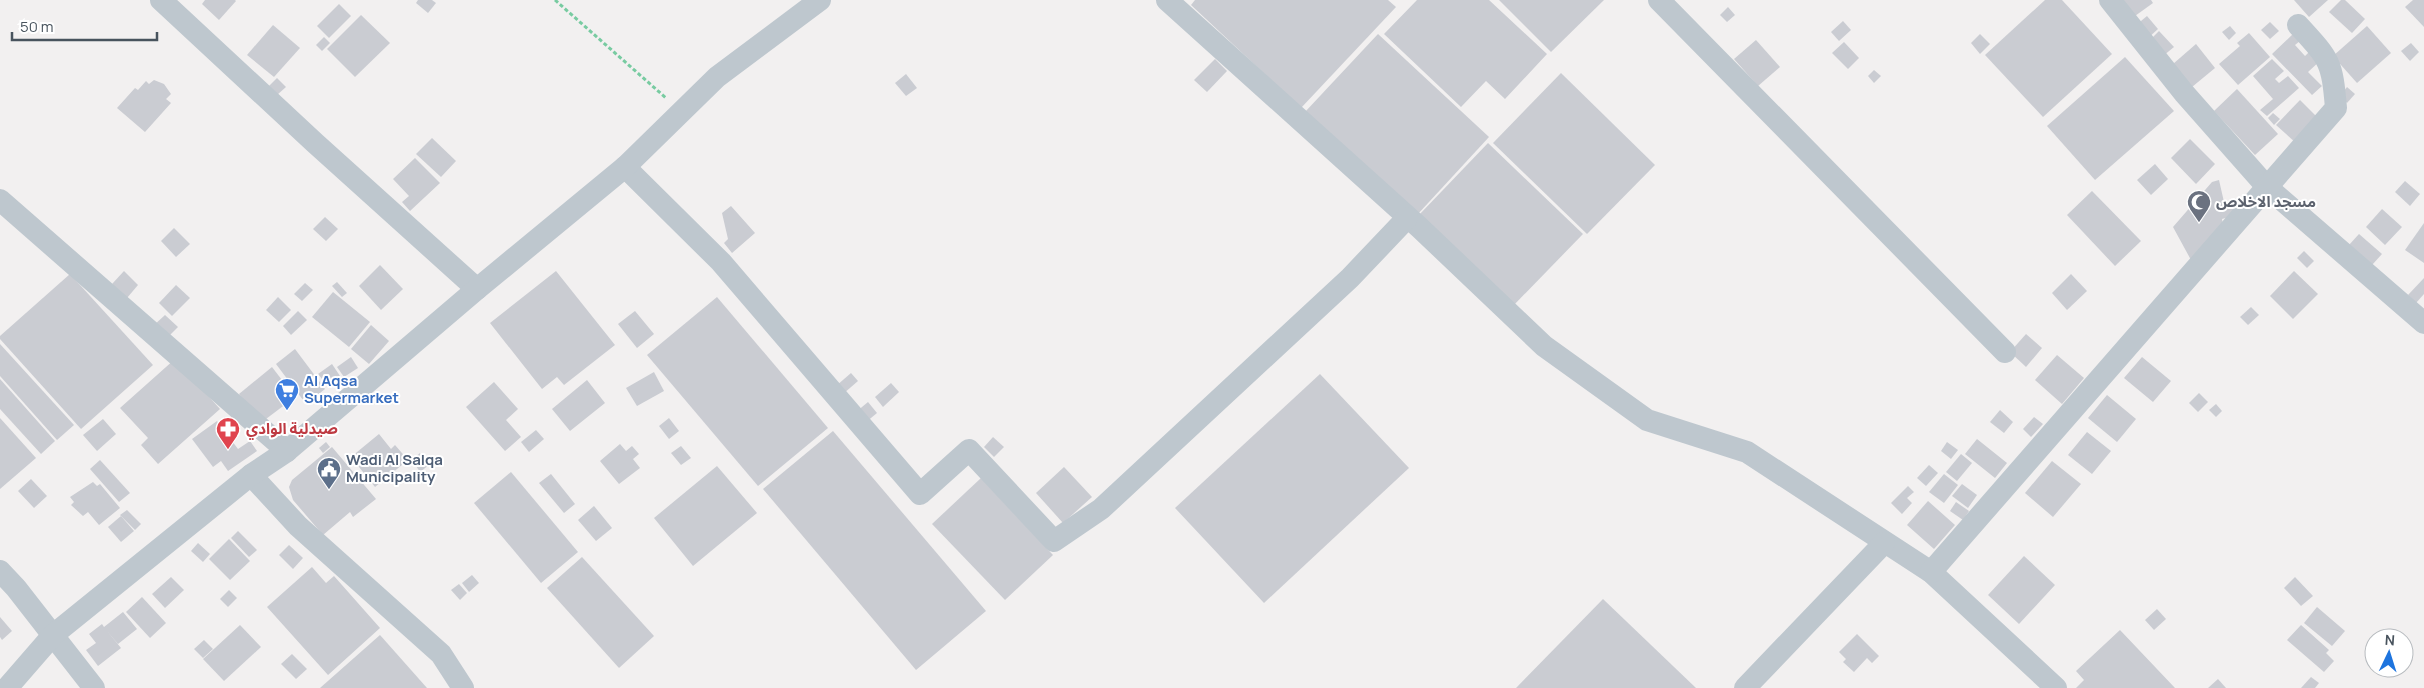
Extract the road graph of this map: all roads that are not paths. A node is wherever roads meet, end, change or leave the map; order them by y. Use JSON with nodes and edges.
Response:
{"nodes":[{"id":1,"x":161,"y":0,"type":"edge"},
{"id":2,"x":820,"y":0,"type":"edge"},
{"id":3,"x":1167,"y":0,"type":"edge"},
{"id":4,"x":1658,"y":0,"type":"edge"},
{"id":5,"x":2110,"y":0,"type":"edge"},
{"id":6,"x":2298,"y":25,"type":"dead end"},
{"id":7,"x":624,"y":167,"type":"junction"},
{"id":8,"x":2267,"y":187,"type":"junction"},
{"id":9,"x":0,"y":200,"type":"edge"},
{"id":10,"x":1408,"y":218,"type":"junction"},
{"id":11,"x":477,"y":288,"type":"junction"},
{"id":12,"x":2424,"y":323,"type":"edge"},
{"id":13,"x":2004,"y":352,"type":"dead end"},
{"id":14,"x":287,"y":451,"type":"junction"},
{"id":15,"x":251,"y":474,"type":"junction"},
{"id":16,"x":1884,"y":543,"type":"junction"},
{"id":17,"x":0,"y":571,"type":"edge"},
{"id":18,"x":1930,"y":572,"type":"junction"},
{"id":19,"x":53,"y":635,"type":"junction"},
{"id":20,"x":7,"y":688,"type":"edge"},
{"id":21,"x":94,"y":688,"type":"edge"},
{"id":22,"x":464,"y":688,"type":"edge"},
{"id":23,"x":1745,"y":688,"type":"edge"},
{"id":24,"x":2056,"y":688,"type":"edge"}],
"edges":[{"from":1,"to":11,"type":"street"},
{"from":2,"to":7,"type":"street"},
{"from":3,"to":10,"type":"street"},
{"from":4,"to":13,"type":"street"},
{"from":5,"to":8,"type":"street"},
{"from":6,"to":8,"type":"street"},
{"from":7,"to":10,"type":"street"},
{"from":7,"to":11,"type":"street"},
{"from":8,"to":12,"type":"street"},
{"from":8,"to":18,"type":"street"},
{"from":9,"to":14,"type":"street"},
{"from":10,"to":16,"type":"street"},
{"from":11,"to":14,"type":"street"},
{"from":14,"to":15,"type":"street"},
{"from":15,"to":19,"type":"street"},
{"from":15,"to":22,"type":"street"},
{"from":16,"to":18,"type":"street"},
{"from":16,"to":23,"type":"street"},
{"from":17,"to":19,"type":"street"},
{"from":18,"to":24,"type":"street"},
{"from":19,"to":20,"type":"street"},
{"from":19,"to":21,"type":"street"}]}
